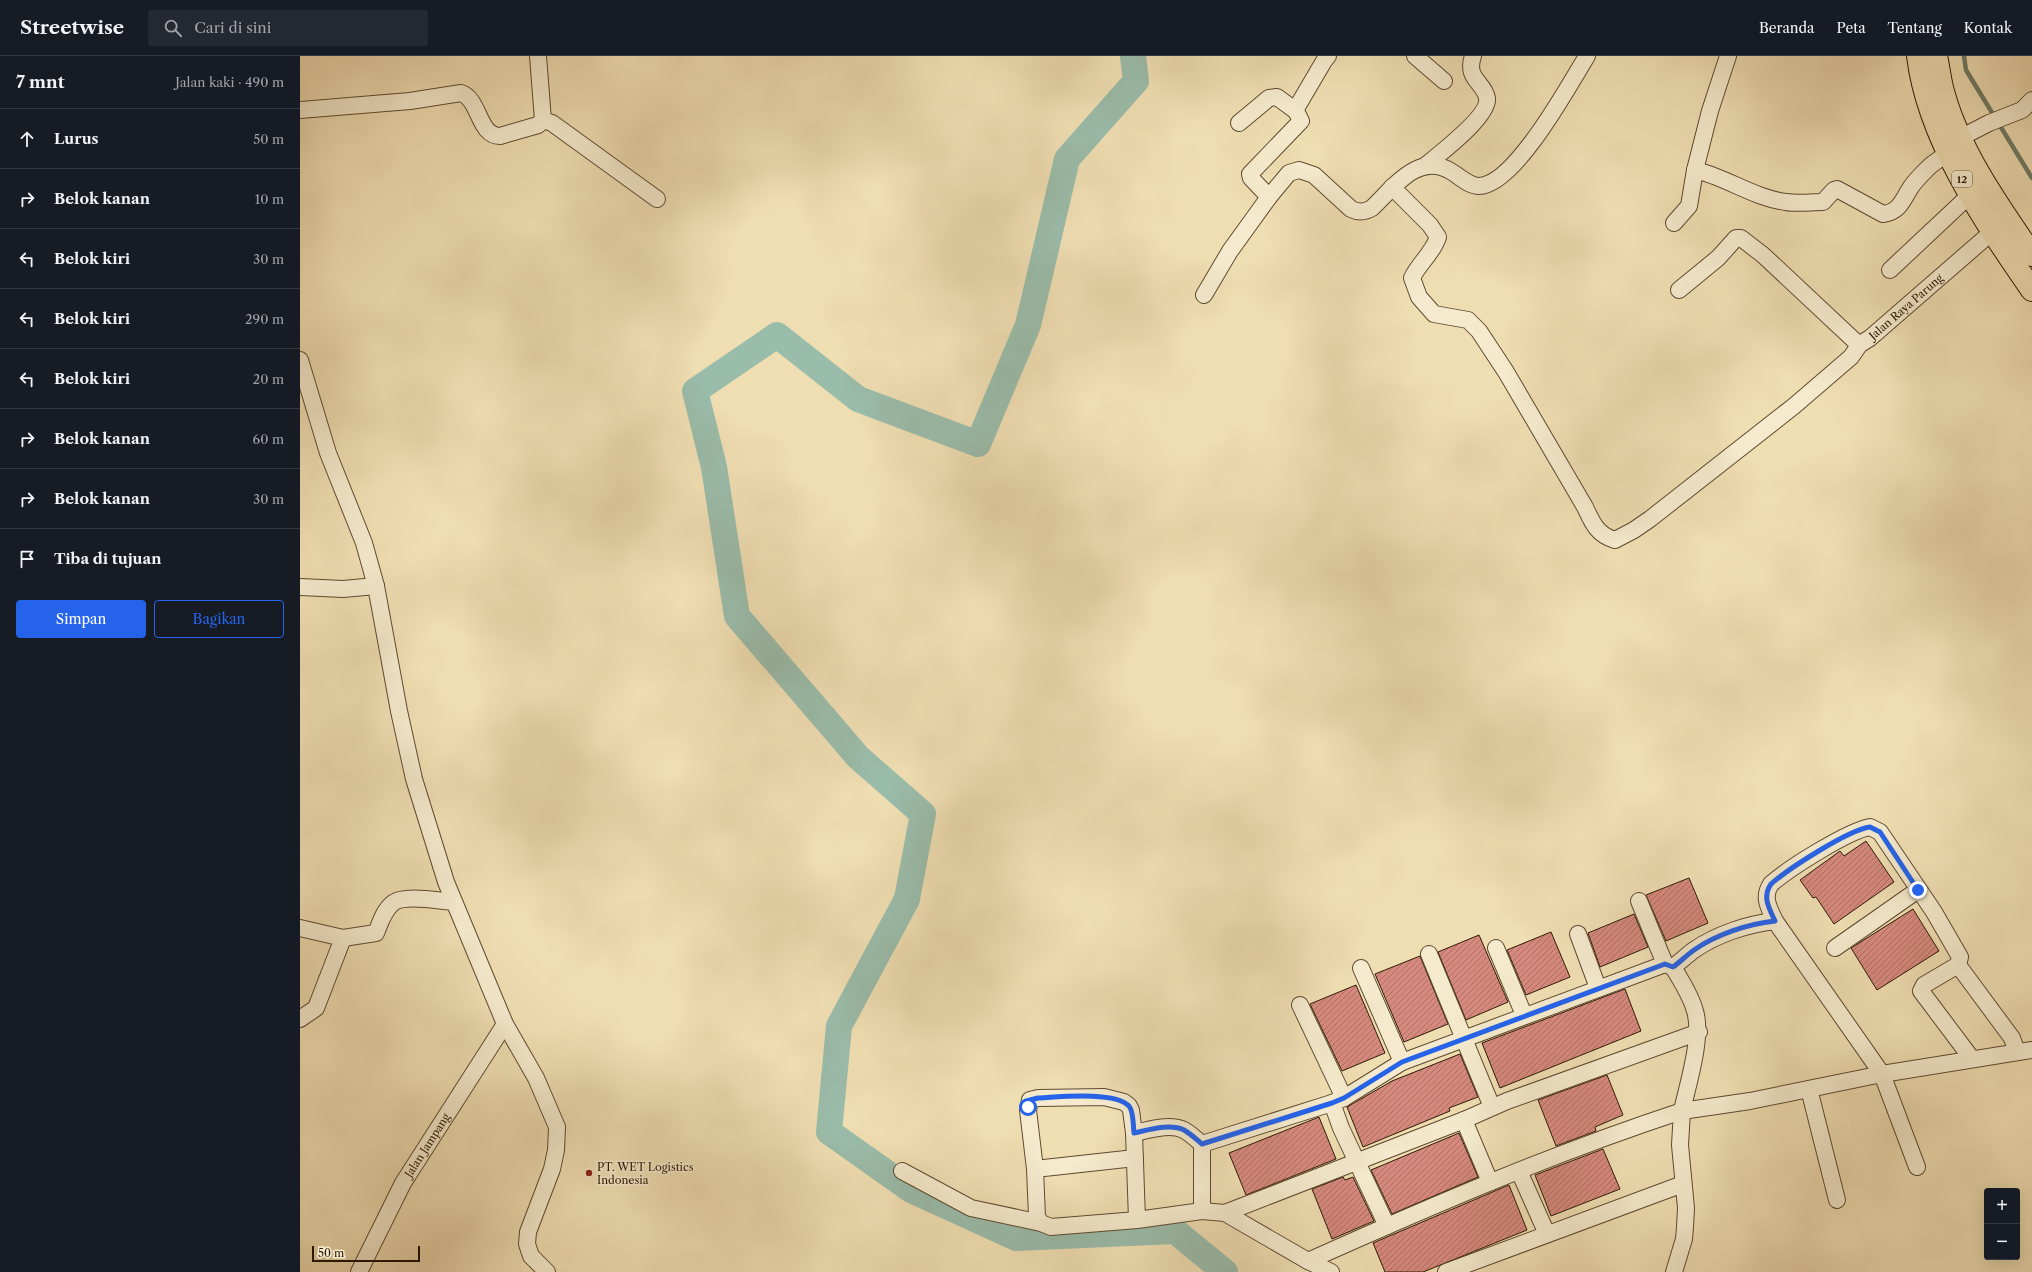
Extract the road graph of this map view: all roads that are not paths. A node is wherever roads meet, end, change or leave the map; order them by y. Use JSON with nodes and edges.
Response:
{"nodes":[{"id":1,"x":538,"y":56,"type":"edge"},
{"id":2,"x":1328,"y":56,"type":"edge"},
{"id":3,"x":1415,"y":56,"type":"edge"},
{"id":4,"x":1473,"y":56,"type":"edge"},
{"id":5,"x":1587,"y":56,"type":"edge"},
{"id":6,"x":1728,"y":56,"type":"edge"},
{"id":7,"x":1918,"y":56,"type":"edge"},
{"id":8,"x":1936,"y":56,"type":"edge"},
{"id":9,"x":1444,"y":81,"type":"dead end"},
{"id":10,"x":2032,"y":100,"type":"edge"},
{"id":11,"x":300,"y":110,"type":"edge"},
{"id":12,"x":1296,"y":110,"type":"junction"},
{"id":13,"x":543,"y":120,"type":"junction"},
{"id":14,"x":1239,"y":123,"type":"dead end"},
{"id":15,"x":1955,"y":145,"type":"junction"},
{"id":16,"x":1426,"y":166,"type":"junction"},
{"id":17,"x":1695,"y":170,"type":"junction"},
{"id":18,"x":1392,"y":187,"type":"junction"},
{"id":19,"x":1971,"y":194,"type":"junction"},
{"id":20,"x":1269,"y":197,"type":"junction"},
{"id":21,"x":657,"y":199,"type":"dead end"},
{"id":22,"x":1674,"y":224,"type":"dead end"},
{"id":23,"x":1992,"y":232,"type":"junction"},
{"id":24,"x":2032,"y":255,"type":"edge"},
{"id":25,"x":1890,"y":270,"type":"dead end"},
{"id":26,"x":1679,"y":290,"type":"dead end"},
{"id":27,"x":2032,"y":290,"type":"edge"},
{"id":28,"x":1204,"y":295,"type":"dead end"},
{"id":29,"x":1860,"y":344,"type":"junction"},
{"id":30,"x":300,"y":360,"type":"edge"},
{"id":31,"x":306,"y":397,"type":"edge"},
{"id":32,"x":376,"y":586,"type":"junction"},
{"id":33,"x":300,"y":587,"type":"edge"},
{"id":34,"x":1918,"y":890,"type":"junction"},
{"id":35,"x":1639,"y":901,"type":"dead end"},
{"id":36,"x":454,"y":902,"type":"junction"},
{"id":37,"x":1775,"y":921,"type":"junction"},
{"id":38,"x":300,"y":928,"type":"edge"},
{"id":39,"x":1578,"y":934,"type":"dead end"},
{"id":40,"x":343,"y":938,"type":"junction"},
{"id":41,"x":1496,"y":948,"type":"dead end"},
{"id":42,"x":1835,"y":948,"type":"dead end"},
{"id":43,"x":1429,"y":954,"type":"dead end"},
{"id":44,"x":1669,"y":965,"type":"junction"},
{"id":45,"x":1958,"y":965,"type":"junction"},
{"id":46,"x":1361,"y":968,"type":"dead end"},
{"id":47,"x":1598,"y":988,"type":"junction"},
{"id":48,"x":1300,"y":1005,"type":"dead end"},
{"id":49,"x":1524,"y":1015,"type":"junction"},
{"id":50,"x":300,"y":1019,"type":"edge"},
{"id":51,"x":505,"y":1024,"type":"junction"},
{"id":52,"x":1699,"y":1032,"type":"junction"},
{"id":53,"x":1465,"y":1038,"type":"junction"},
{"id":54,"x":2025,"y":1051,"type":"edge"},
{"id":55,"x":1972,"y":1059,"type":"junction"},
{"id":56,"x":1402,"y":1062,"type":"junction"},
{"id":57,"x":1882,"y":1074,"type":"junction"},
{"id":58,"x":1809,"y":1089,"type":"junction"},
{"id":59,"x":1338,"y":1101,"type":"junction"},
{"id":60,"x":1492,"y":1107,"type":"junction"},
{"id":61,"x":1682,"y":1111,"type":"junction"},
{"id":62,"x":1464,"y":1120,"type":"junction"},
{"id":63,"x":1134,"y":1133,"type":"junction"},
{"id":64,"x":1202,"y":1144,"type":"junction"},
{"id":65,"x":1135,"y":1158,"type":"junction"},
{"id":66,"x":1358,"y":1161,"type":"junction"},
{"id":67,"x":1917,"y":1167,"type":"dead end"},
{"id":68,"x":1035,"y":1169,"type":"junction"},
{"id":69,"x":902,"y":1171,"type":"dead end"},
{"id":70,"x":1519,"y":1171,"type":"junction"},
{"id":71,"x":1490,"y":1182,"type":"junction"},
{"id":72,"x":1683,"y":1184,"type":"junction"},
{"id":73,"x":1837,"y":1200,"type":"dead end"},
{"id":74,"x":1202,"y":1211,"type":"junction"},
{"id":75,"x":1225,"y":1213,"type":"junction"},
{"id":76,"x":1137,"y":1220,"type":"junction"},
{"id":77,"x":1041,"y":1223,"type":"junction"},
{"id":78,"x":1387,"y":1226,"type":"junction"},
{"id":79,"x":1547,"y":1234,"type":"junction"},
{"id":80,"x":1308,"y":1261,"type":"junction"},
{"id":81,"x":359,"y":1272,"type":"edge"},
{"id":82,"x":547,"y":1272,"type":"edge"},
{"id":83,"x":1331,"y":1272,"type":"edge"},
{"id":84,"x":1446,"y":1272,"type":"edge"},
{"id":85,"x":1674,"y":1272,"type":"edge"}],
"edges":[{"from":1,"to":13,"type":"street"},
{"from":2,"to":12,"type":"street"},
{"from":3,"to":9,"type":"street"},
{"from":4,"to":16,"type":"street"},
{"from":5,"to":16,"type":"street"},
{"from":6,"to":17,"type":"street"},
{"from":7,"to":15,"type":"highway","number":"12"},
{"from":8,"to":15,"type":"highway","number":"12"},
{"from":10,"to":15,"type":"street"},
{"from":11,"to":13,"type":"street"},
{"from":12,"to":14,"type":"street"},
{"from":12,"to":20,"type":"street"},
{"from":13,"to":21,"type":"street"},
{"from":15,"to":17,"type":"street"},
{"from":15,"to":19,"type":"highway","number":"12"},
{"from":15,"to":24,"type":"highway","number":"12"},
{"from":16,"to":18,"type":"street"},
{"from":17,"to":22,"type":"street"},
{"from":18,"to":20,"type":"street"},
{"from":18,"to":29,"type":"street"},
{"from":19,"to":23,"type":"highway","number":"12"},
{"from":19,"to":25,"type":"street"},
{"from":20,"to":28,"type":"street"},
{"from":23,"to":27,"type":"highway","number":"12"},
{"from":23,"to":29,"type":"street","name":"Jalan Raya Parung"},
{"from":26,"to":29,"type":"street","name":"Jalan Raya Parung"},
{"from":30,"to":31,"type":"street"},
{"from":31,"to":32,"type":"street"},
{"from":32,"to":33,"type":"street"},
{"from":32,"to":36,"type":"street"},
{"from":34,"to":37,"type":"street"},
{"from":34,"to":42,"type":"street"},
{"from":34,"to":45,"type":"street"},
{"from":35,"to":44,"type":"street"},
{"from":36,"to":40,"type":"street"},
{"from":36,"to":51,"type":"street"},
{"from":37,"to":44,"type":"street"},
{"from":37,"to":57,"type":"street"},
{"from":38,"to":40,"type":"street"},
{"from":39,"to":47,"type":"street"},
{"from":40,"to":50,"type":"street"},
{"from":41,"to":49,"type":"street"},
{"from":43,"to":53,"type":"street"},
{"from":44,"to":47,"type":"street"},
{"from":44,"to":52,"type":"street"},
{"from":45,"to":54,"type":"street"},
{"from":45,"to":55,"type":"street"},
{"from":46,"to":56,"type":"street"},
{"from":47,"to":49,"type":"street"},
{"from":48,"to":59,"type":"street"},
{"from":49,"to":53,"type":"street"},
{"from":51,"to":81,"type":"street","name":"Jalan Jampang"},
{"from":51,"to":82,"type":"street"},
{"from":52,"to":60,"type":"street"},
{"from":52,"to":61,"type":"street"},
{"from":53,"to":56,"type":"street"},
{"from":53,"to":60,"type":"street"},
{"from":54,"to":55,"type":"street"},
{"from":55,"to":57,"type":"street"},
{"from":56,"to":59,"type":"street"},
{"from":57,"to":58,"type":"street"},
{"from":57,"to":67,"type":"street"},
{"from":58,"to":61,"type":"street"},
{"from":58,"to":73,"type":"street"},
{"from":59,"to":64,"type":"street"},
{"from":59,"to":66,"type":"street"},
{"from":60,"to":62,"type":"street"},
{"from":61,"to":70,"type":"street"},
{"from":61,"to":72,"type":"street"},
{"from":62,"to":66,"type":"street"},
{"from":62,"to":71,"type":"street"},
{"from":63,"to":64,"type":"street"},
{"from":63,"to":65,"type":"street"},
{"from":63,"to":68,"type":"street"},
{"from":64,"to":74,"type":"street"},
{"from":65,"to":68,"type":"street"},
{"from":65,"to":76,"type":"street"},
{"from":66,"to":75,"type":"street"},
{"from":66,"to":78,"type":"street"},
{"from":68,"to":77,"type":"street"},
{"from":69,"to":77,"type":"street"},
{"from":70,"to":71,"type":"street"},
{"from":70,"to":79,"type":"street"},
{"from":71,"to":78,"type":"street"},
{"from":72,"to":79,"type":"street"},
{"from":72,"to":85,"type":"street"},
{"from":74,"to":75,"type":"street"},
{"from":74,"to":76,"type":"street"},
{"from":75,"to":80,"type":"street"},
{"from":76,"to":77,"type":"street"},
{"from":78,"to":80,"type":"street"},
{"from":79,"to":84,"type":"street"},
{"from":80,"to":83,"type":"street"}]}
